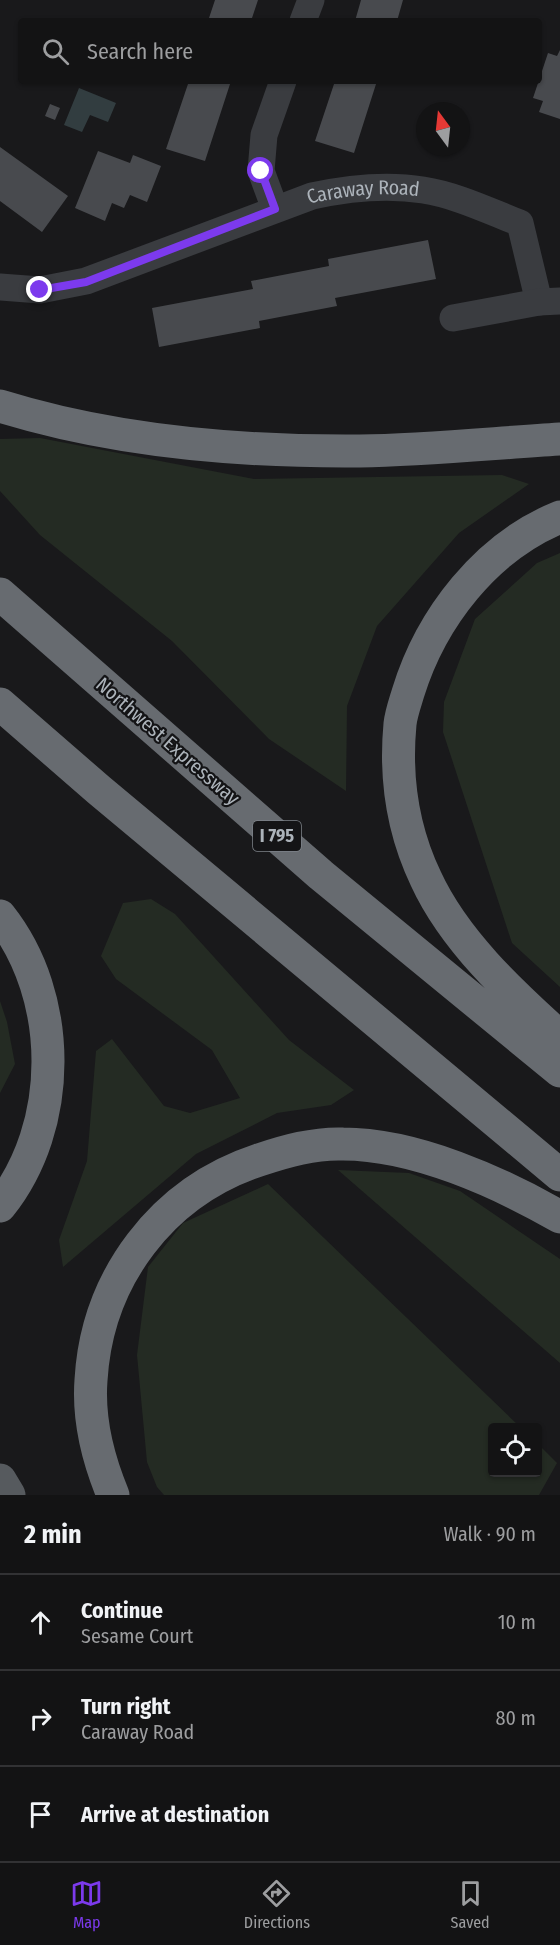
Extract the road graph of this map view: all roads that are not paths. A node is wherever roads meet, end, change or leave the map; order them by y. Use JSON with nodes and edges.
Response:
{"nodes":[{"id":1,"x":311,"y":0,"type":"edge"},
{"id":2,"x":304,"y":18,"type":"edge"},
{"id":3,"x":282,"y":84,"type":"edge"},
{"id":4,"x":275,"y":209,"type":"junction"},
{"id":5,"x":0,"y":287,"type":"edge"},
{"id":6,"x":549,"y":302,"type":"edge"},
{"id":7,"x":453,"y":318,"type":"dead end"},
{"id":8,"x":0,"y":406,"type":"edge"},
{"id":9,"x":560,"y":439,"type":"edge"},
{"id":10,"x":560,"y":517,"type":"edge"},
{"id":11,"x":0,"y":594,"type":"edge"},
{"id":12,"x":0,"y":704,"type":"edge"},
{"id":13,"x":0,"y":916,"type":"edge"},
{"id":14,"x":560,"y":1037,"type":"edge"},
{"id":15,"x":560,"y":1071,"type":"edge"},
{"id":16,"x":560,"y":1175,"type":"edge"},
{"id":17,"x":0,"y":1206,"type":"edge"},
{"id":18,"x":560,"y":1217,"type":"edge"},
{"id":19,"x":0,"y":1480,"type":"edge"},
{"id":20,"x":9,"y":1495,"type":"edge"},
{"id":21,"x":113,"y":1495,"type":"edge"}],
"edges":[{"from":1,"to":2,"type":"street"},
{"from":3,"to":4,"type":"street"},
{"from":4,"to":5,"type":"street","name":"Caraway Road"},
{"from":4,"to":6,"type":"street","name":"Caraway Road"},
{"from":6,"to":7,"type":"street"},
{"from":8,"to":9,"type":"highway"},
{"from":10,"to":14,"type":"highway"},
{"from":11,"to":15,"type":"highway","name":"Northwest Expressway","number":"I 795"},
{"from":12,"to":16,"type":"highway"},
{"from":13,"to":17,"type":"highway"},
{"from":18,"to":21,"type":"highway"},
{"from":19,"to":20,"type":"main road"}]}
